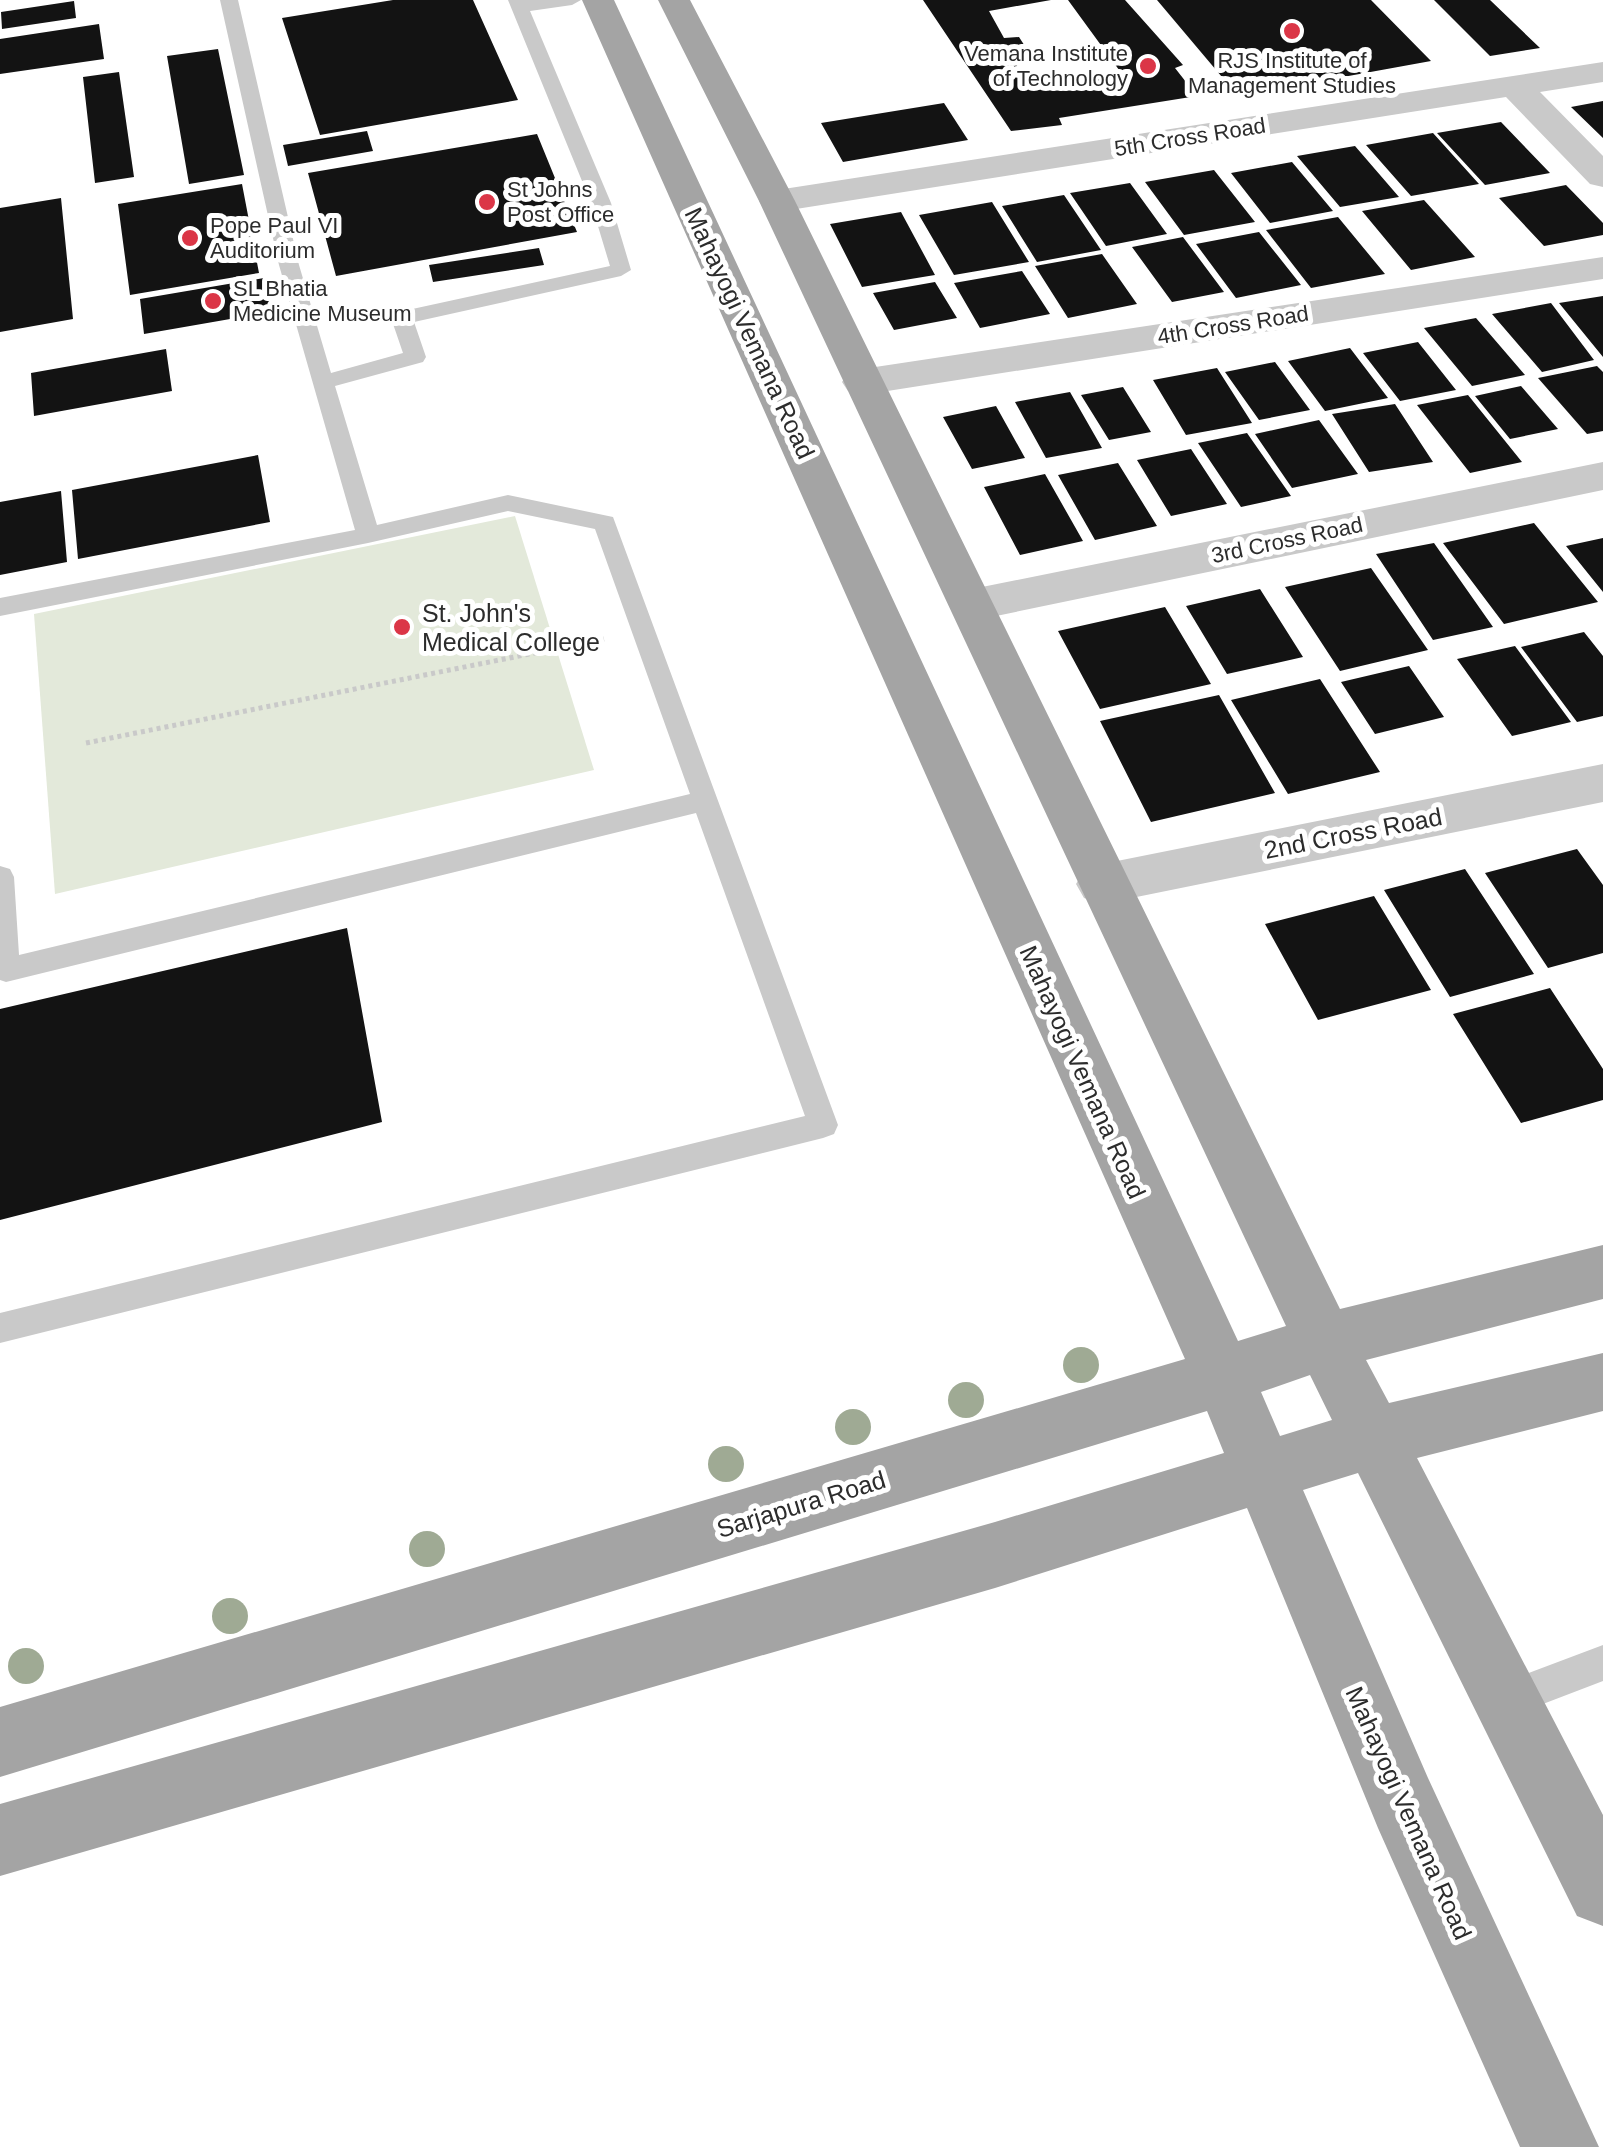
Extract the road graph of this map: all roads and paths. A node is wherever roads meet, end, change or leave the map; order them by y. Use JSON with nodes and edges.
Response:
{"nodes":[{"id":1,"x":229,"y":0,"type":"edge"},
{"id":2,"x":572,"y":0,"type":"edge"},
{"id":3,"x":598,"y":0,"type":"edge"},
{"id":4,"x":674,"y":0,"type":"edge"},
{"id":5,"x":518,"y":3,"type":"edge"},
{"id":6,"x":1603,"y":72,"type":"edge"},
{"id":7,"x":1514,"y":86,"type":"junction"},
{"id":8,"x":1603,"y":176,"type":"edge"},
{"id":9,"x":777,"y":201,"type":"junction"},
{"id":10,"x":1603,"y":268,"type":"edge"},
{"id":11,"x":323,"y":382,"type":"junction"},
{"id":12,"x":862,"y":382,"type":"junction"},
{"id":13,"x":1603,"y":476,"type":"edge"},
{"id":14,"x":368,"y":536,"type":"junction"},
{"id":15,"x":972,"y":605,"type":"junction"},
{"id":16,"x":0,"y":607,"type":"edge"},
{"id":17,"x":644,"y":631,"type":"junction"},
{"id":18,"x":86,"y":743,"type":"dead end"},
{"id":19,"x":1603,"y":783,"type":"edge"},
{"id":20,"x":706,"y":800,"type":"junction"},
{"id":21,"x":0,"y":877,"type":"edge"},
{"id":22,"x":1102,"y":884,"type":"junction"},
{"id":23,"x":1603,"y":1272,"type":"edge"},
{"id":24,"x":0,"y":1328,"type":"edge"},
{"id":25,"x":1326,"y":1342,"type":"junction"},
{"id":26,"x":1224,"y":1378,"type":"junction"},
{"id":27,"x":1603,"y":1382,"type":"edge"},
{"id":28,"x":1372,"y":1438,"type":"junction"},
{"id":29,"x":1263,"y":1473,"type":"junction"},
{"id":30,"x":1603,"y":1662,"type":"edge"},
{"id":31,"x":1504,"y":1700,"type":"junction"},
{"id":32,"x":0,"y":1742,"type":"edge"},
{"id":33,"x":0,"y":1840,"type":"edge"},
{"id":34,"x":1603,"y":1890,"type":"edge"},
{"id":35,"x":1560,"y":2147,"type":"edge"}],
"edges":[{"from":1,"to":11,"type":"lane"},
{"from":2,"to":5,"type":"lane"},
{"from":3,"to":26,"type":"main road","name":"Mahayogi Vemana Road"},
{"from":4,"to":9,"type":"main road"},
{"from":5,"to":11,"type":"lane"},
{"from":6,"to":7,"type":"street","name":"5th Cross Road"},
{"from":7,"to":8,"type":"street"},
{"from":7,"to":9,"type":"street","name":"5th Cross Road"},
{"from":9,"to":12,"type":"main road"},
{"from":10,"to":12,"type":"street","name":"4th Cross Road"},
{"from":11,"to":14,"type":"lane"},
{"from":12,"to":15,"type":"main road"},
{"from":13,"to":15,"type":"street","name":"3rd Cross Road"},
{"from":14,"to":16,"type":"lane"},
{"from":14,"to":17,"type":"lane"},
{"from":15,"to":22,"type":"main road"},
{"from":17,"to":18,"type":"path"},
{"from":17,"to":20,"type":"lane"},
{"from":19,"to":22,"type":"street","name":"2nd Cross Road"},
{"from":20,"to":21,"type":"lane"},
{"from":20,"to":24,"type":"lane"},
{"from":22,"to":25,"type":"main road"},
{"from":23,"to":25,"type":"main road","name":"Sarjapura Road"},
{"from":25,"to":26,"type":"main road","name":"Sarjapura Road"},
{"from":25,"to":28,"type":"main road"},
{"from":26,"to":29,"type":"main road","name":"Mahayogi Vemana Road"},
{"from":26,"to":32,"type":"main road","name":"Sarjapura Road"},
{"from":27,"to":28,"type":"main road"},
{"from":28,"to":29,"type":"main road"},
{"from":28,"to":31,"type":"main road"},
{"from":29,"to":33,"type":"main road"},
{"from":29,"to":35,"type":"main road","name":"Mahayogi Vemana Road"},
{"from":30,"to":31,"type":"lane"},
{"from":31,"to":34,"type":"main road"}]}
